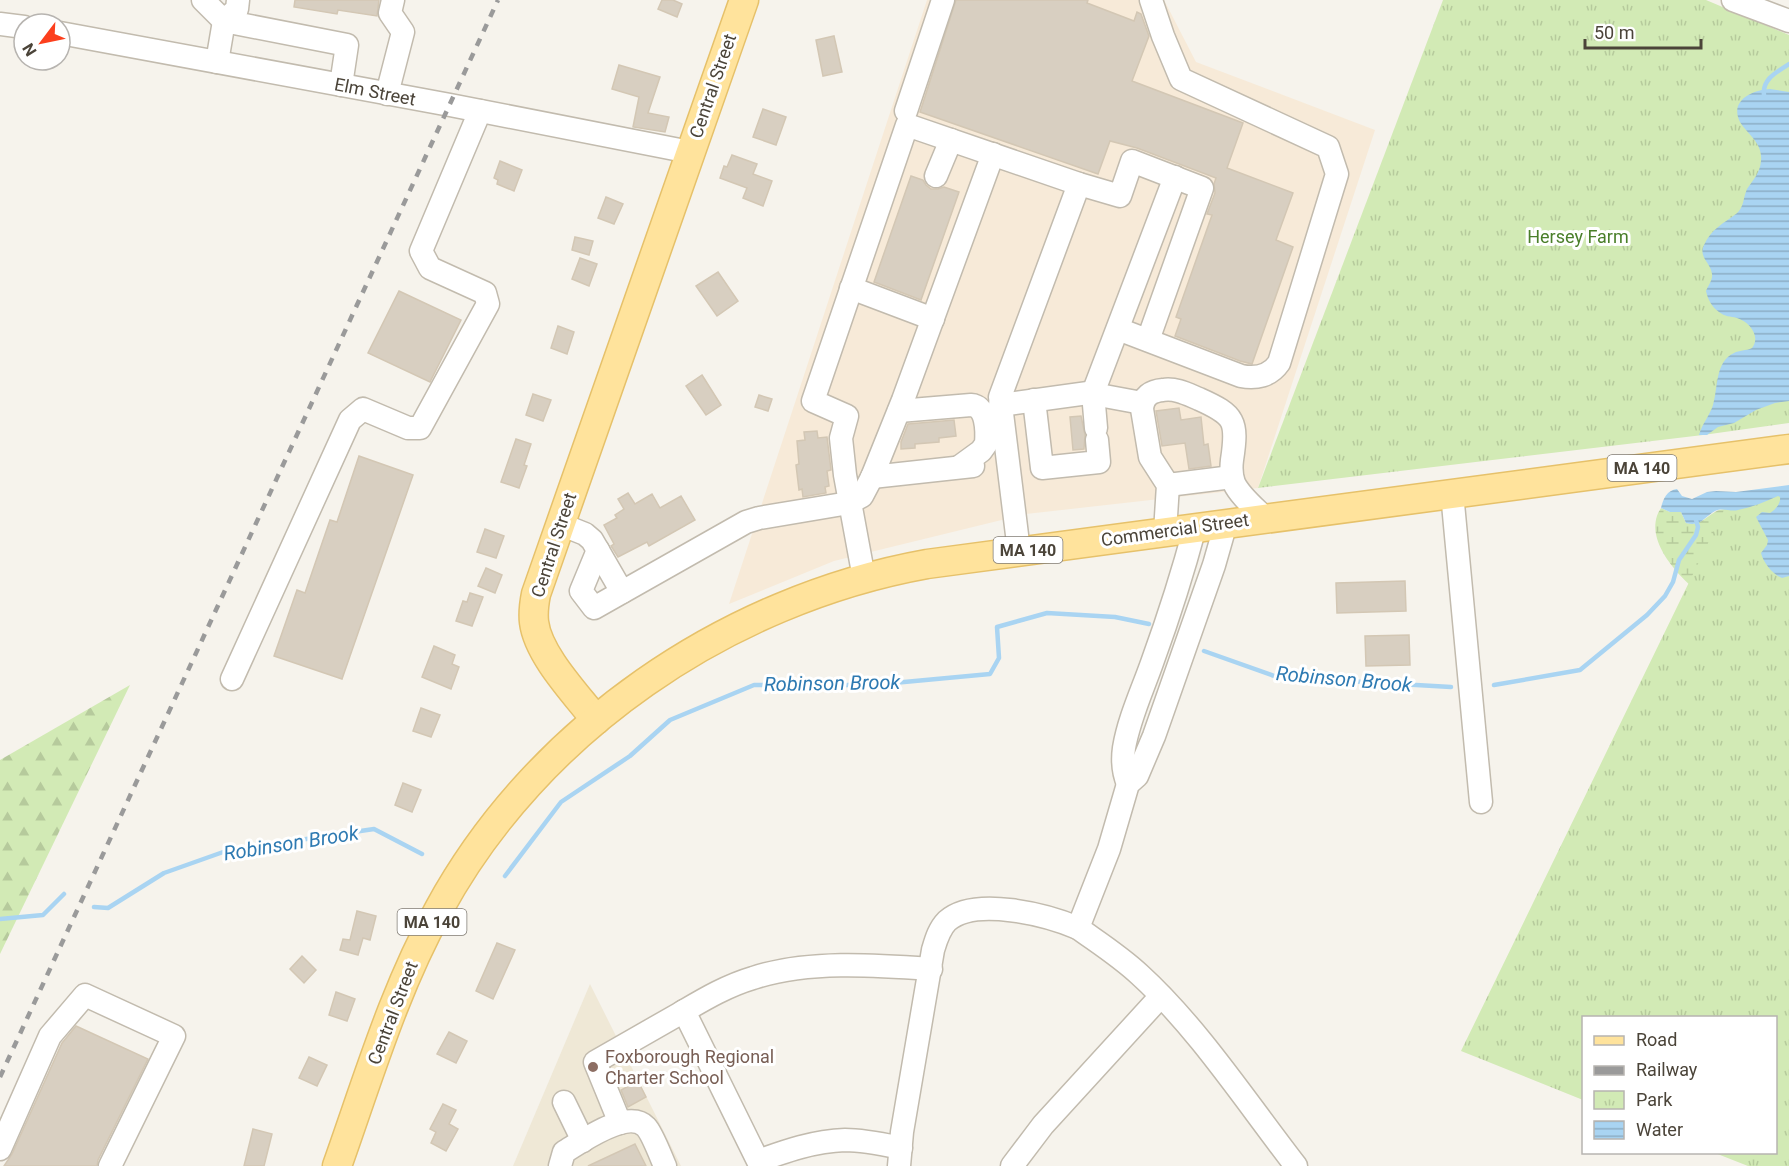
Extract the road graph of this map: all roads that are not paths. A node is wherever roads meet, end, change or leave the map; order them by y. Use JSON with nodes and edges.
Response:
{"nodes":[{"id":1,"x":203,"y":0,"type":"edge"},
{"id":2,"x":238,"y":0,"type":"edge"},
{"id":3,"x":393,"y":0,"type":"edge"},
{"id":4,"x":744,"y":0,"type":"edge"},
{"id":5,"x":943,"y":0,"type":"edge"},
{"id":6,"x":1151,"y":0,"type":"edge"},
{"id":7,"x":1733,"y":0,"type":"edge"},
{"id":8,"x":224,"y":21,"type":"junction"},
{"id":9,"x":1789,"y":21,"type":"edge"},
{"id":10,"x":72,"y":35,"type":"edge"},
{"id":11,"x":217,"y":62,"type":"junction"},
{"id":12,"x":341,"y":85,"type":"junction"},
{"id":13,"x":387,"y":94,"type":"junction"},
{"id":14,"x":480,"y":111,"type":"junction"},
{"id":15,"x":906,"y":111,"type":"dead end"},
{"id":16,"x":951,"y":140,"type":"junction"},
{"id":17,"x":690,"y":152,"type":"junction"},
{"id":18,"x":993,"y":154,"type":"junction"},
{"id":19,"x":936,"y":176,"type":"dead end"},
{"id":20,"x":1175,"y":177,"type":"junction"},
{"id":21,"x":1079,"y":184,"type":"junction"},
{"id":22,"x":851,"y":288,"type":"junction"},
{"id":23,"x":933,"y":319,"type":"junction"},
{"id":24,"x":1118,"y":329,"type":"junction"},
{"id":25,"x":1148,"y":340,"type":"junction"},
{"id":26,"x":1093,"y":393,"type":"junction"},
{"id":27,"x":1000,"y":399,"type":"junction"},
{"id":28,"x":1034,"y":400,"type":"junction"},
{"id":29,"x":1143,"y":403,"type":"junction"},
{"id":30,"x":901,"y":406,"type":"junction"},
{"id":31,"x":1789,"y":448,"type":"edge"},
{"id":32,"x":1007,"y":462,"type":"junction"},
{"id":33,"x":959,"y":467,"type":"junction"},
{"id":34,"x":872,"y":477,"type":"junction"},
{"id":35,"x":1232,"y":477,"type":"junction"},
{"id":36,"x":1168,"y":485,"type":"junction"},
{"id":37,"x":1452,"y":493,"type":"junction"},
{"id":38,"x":849,"y":503,"type":"junction"},
{"id":39,"x":1264,"y":518,"type":"junction"},
{"id":40,"x":1226,"y":523,"type":"junction"},
{"id":41,"x":560,"y":524,"type":"junction"},
{"id":42,"x":1195,"y":527,"type":"junction"},
{"id":43,"x":1165,"y":532,"type":"junction"},
{"id":44,"x":598,"y":550,"type":"junction"},
{"id":45,"x":1019,"y":551,"type":"junction"},
{"id":46,"x":864,"y":578,"type":"junction"},
{"id":47,"x":622,"y":592,"type":"junction"},
{"id":48,"x":232,"y":679,"type":"dead end"},
{"id":49,"x":1139,"y":697,"type":"junction"},
{"id":50,"x":1164,"y":706,"type":"junction"},
{"id":51,"x":596,"y":720,"type":"junction"},
{"id":52,"x":1128,"y":784,"type":"junction"},
{"id":53,"x":1481,"y":802,"type":"dead end"},
{"id":54,"x":1078,"y":928,"type":"junction"},
{"id":55,"x":931,"y":969,"type":"junction"},
{"id":56,"x":1161,"y":996,"type":"junction"},
{"id":57,"x":684,"y":1011,"type":"junction"},
{"id":58,"x":564,"y":1102,"type":"dead end"},
{"id":59,"x":620,"y":1123,"type":"junction"},
{"id":60,"x":583,"y":1141,"type":"junction"},
{"id":61,"x":0,"y":1149,"type":"edge"},
{"id":62,"x":900,"y":1157,"type":"edge"},
{"id":63,"x":1286,"y":1163,"type":"edge"},
{"id":64,"x":113,"y":1165,"type":"edge"},
{"id":65,"x":337,"y":1166,"type":"edge"},
{"id":66,"x":560,"y":1166,"type":"edge"},
{"id":67,"x":665,"y":1166,"type":"edge"},
{"id":68,"x":1012,"y":1166,"type":"edge"}],
"edges":[{"from":1,"to":8,"type":"street"},
{"from":2,"to":8,"type":"street"},
{"from":3,"to":13,"type":"street"},
{"from":4,"to":17,"type":"main road","name":"Central Street"},
{"from":5,"to":15,"type":"street"},
{"from":6,"to":25,"type":"street"},
{"from":7,"to":9,"type":"street"},
{"from":8,"to":11,"type":"street"},
{"from":8,"to":12,"type":"street"},
{"from":10,"to":11,"type":"street","name":"Elm Street"},
{"from":11,"to":12,"type":"street","name":"Elm Street"},
{"from":12,"to":13,"type":"street","name":"Elm Street"},
{"from":13,"to":14,"type":"street","name":"Elm Street"},
{"from":14,"to":17,"type":"street","name":"Elm Street"},
{"from":14,"to":48,"type":"street"},
{"from":16,"to":18,"type":"street"},
{"from":16,"to":19,"type":"street"},
{"from":16,"to":22,"type":"street"},
{"from":17,"to":41,"type":"main road","name":"Central Street"},
{"from":18,"to":21,"type":"street"},
{"from":18,"to":23,"type":"street"},
{"from":20,"to":21,"type":"street"},
{"from":20,"to":24,"type":"street"},
{"from":20,"to":25,"type":"street"},
{"from":21,"to":27,"type":"street"},
{"from":22,"to":23,"type":"street"},
{"from":22,"to":38,"type":"street"},
{"from":23,"to":30,"type":"street"},
{"from":24,"to":25,"type":"street"},
{"from":24,"to":26,"type":"street"},
{"from":26,"to":28,"type":"street"},
{"from":26,"to":28,"type":"street"},
{"from":26,"to":29,"type":"street"},
{"from":27,"to":28,"type":"street"},
{"from":27,"to":30,"type":"street"},
{"from":27,"to":32,"type":"street"},
{"from":29,"to":35,"type":"street"},
{"from":29,"to":36,"type":"street"},
{"from":30,"to":33,"type":"street"},
{"from":30,"to":34,"type":"street"},
{"from":31,"to":37,"type":"main road","name":"Commercial Street","number":"MA 140"},
{"from":32,"to":33,"type":"street"},
{"from":32,"to":45,"type":"street"},
{"from":33,"to":34,"type":"street"},
{"from":34,"to":38,"type":"street"},
{"from":35,"to":36,"type":"street"},
{"from":35,"to":39,"type":"street"},
{"from":36,"to":43,"type":"street"},
{"from":37,"to":39,"type":"main road","name":"Commercial Street","number":"MA 140"},
{"from":37,"to":53,"type":"street"},
{"from":38,"to":46,"type":"street"},
{"from":38,"to":47,"type":"street"},
{"from":39,"to":40,"type":"main road","name":"Commercial Street","number":"MA 140"},
{"from":40,"to":42,"type":"main road","name":"Commercial Street","number":"MA 140"},
{"from":40,"to":50,"type":"street"},
{"from":41,"to":44,"type":"street"},
{"from":41,"to":51,"type":"main road","name":"Central Street"},
{"from":42,"to":43,"type":"main road","name":"Commercial Street","number":"MA 140"},
{"from":42,"to":49,"type":"street"},
{"from":43,"to":45,"type":"main road","name":"Commercial Street","number":"MA 140"},
{"from":44,"to":47,"type":"street"},
{"from":44,"to":47,"type":"street"},
{"from":45,"to":46,"type":"main road","name":"Commercial Street","number":"MA 140"},
{"from":46,"to":51,"type":"main road","name":"Commercial Street","number":"MA 140"},
{"from":49,"to":50,"type":"street"},
{"from":49,"to":52,"type":"street"},
{"from":50,"to":52,"type":"street"},
{"from":51,"to":65,"type":"main road","name":"Central Street","number":"MA 140"},
{"from":52,"to":54,"type":"street"},
{"from":54,"to":55,"type":"street"},
{"from":54,"to":56,"type":"street"},
{"from":55,"to":57,"type":"street"},
{"from":55,"to":62,"type":"street"},
{"from":56,"to":63,"type":"street"},
{"from":56,"to":68,"type":"street"},
{"from":57,"to":59,"type":"street"},
{"from":57,"to":62,"type":"street"},
{"from":58,"to":60,"type":"street"},
{"from":59,"to":60,"type":"street"},
{"from":59,"to":67,"type":"street"},
{"from":60,"to":66,"type":"street"},
{"from":61,"to":64,"type":"street"}]}
